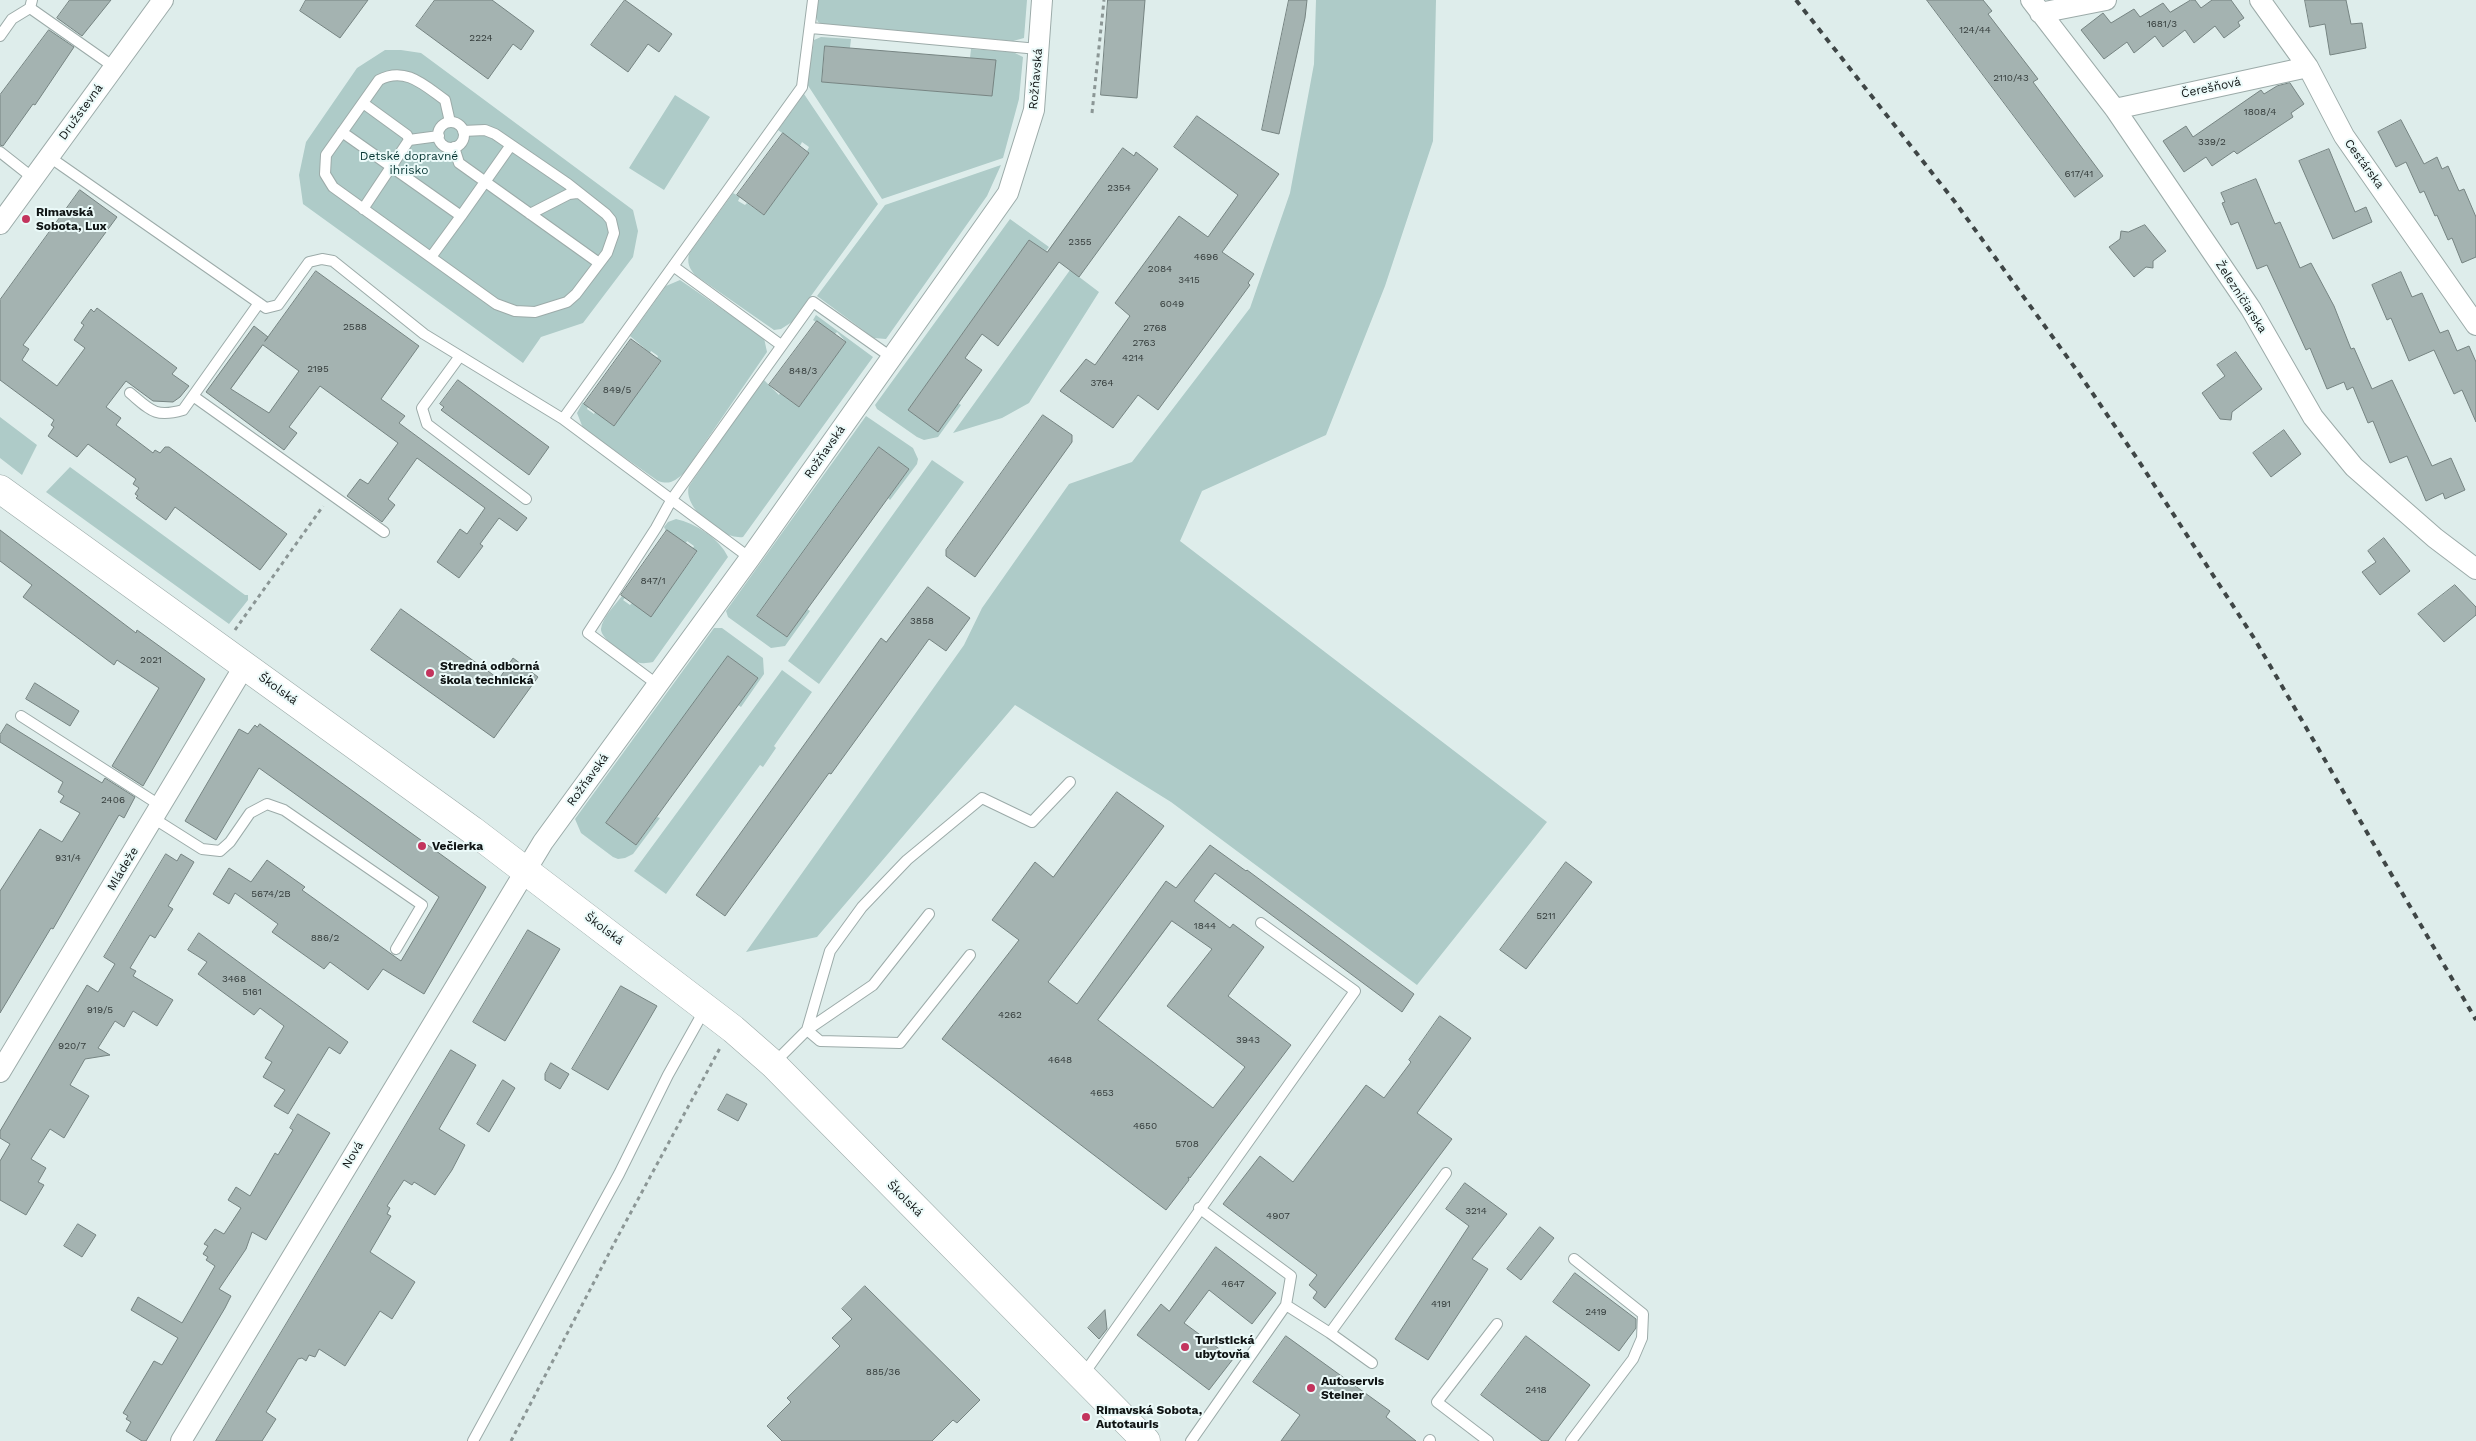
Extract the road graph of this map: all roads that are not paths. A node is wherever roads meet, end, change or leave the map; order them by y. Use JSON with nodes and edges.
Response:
{"nodes":[{"id":1,"x":164,"y":0,"type":"edge"},
{"id":2,"x":813,"y":0,"type":"edge"},
{"id":3,"x":1042,"y":0,"type":"edge"},
{"id":4,"x":2106,"y":0,"type":"edge"},
{"id":5,"x":2260,"y":0,"type":"edge"},
{"id":6,"x":31,"y":4,"type":"edge"},
{"id":7,"x":2036,"y":6,"type":"edge"},
{"id":8,"x":811,"y":28,"type":"junction"},
{"id":9,"x":0,"y":36,"type":"edge"},
{"id":10,"x":1038,"y":49,"type":"junction"},
{"id":11,"x":114,"y":67,"type":"junction"},
{"id":12,"x":2308,"y":67,"type":"junction"},
{"id":13,"x":363,"y":103,"type":"junction"},
{"id":14,"x":2115,"y":109,"type":"junction"},
{"id":15,"x":450,"y":122,"type":"junction"},
{"id":16,"x":463,"y":131,"type":"junction"},
{"id":17,"x":342,"y":132,"type":"junction"},
{"id":18,"x":438,"y":136,"type":"junction"},
{"id":19,"x":410,"y":140,"type":"junction"},
{"id":20,"x":511,"y":145,"type":"junction"},
{"id":21,"x":454,"y":147,"type":"junction"},
{"id":22,"x":0,"y":152,"type":"edge"},
{"id":23,"x":48,"y":156,"type":"junction"},
{"id":24,"x":392,"y":168,"type":"junction"},
{"id":25,"x":33,"y":178,"type":"junction"},
{"id":26,"x":485,"y":182,"type":"junction"},
{"id":27,"x":577,"y":193,"type":"junction"},
{"id":28,"x":363,"y":209,"type":"junction"},
{"id":29,"x":530,"y":214,"type":"junction"},
{"id":30,"x":461,"y":216,"type":"junction"},
{"id":31,"x":0,"y":224,"type":"edge"},
{"id":32,"x":432,"y":258,"type":"junction"},
{"id":33,"x":599,"y":263,"type":"junction"},
{"id":34,"x":673,"y":266,"type":"junction"},
{"id":35,"x":259,"y":303,"type":"junction"},
{"id":36,"x":2476,"y":325,"type":"edge"},
{"id":37,"x":781,"y":345,"type":"junction"},
{"id":38,"x":460,"y":356,"type":"junction"},
{"id":39,"x":891,"y":357,"type":"junction"},
{"id":40,"x":130,"y":393,"type":"dead end"},
{"id":41,"x":193,"y":396,"type":"junction"},
{"id":42,"x":563,"y":419,"type":"junction"},
{"id":43,"x":0,"y":489,"type":"edge"},
{"id":44,"x":526,"y":499,"type":"dead end"},
{"id":45,"x":672,"y":499,"type":"junction"},
{"id":46,"x":384,"y":532,"type":"dead end"},
{"id":47,"x":750,"y":558,"type":"junction"},
{"id":48,"x":2476,"y":569,"type":"edge"},
{"id":49,"x":245,"y":665,"type":"junction"},
{"id":50,"x":658,"y":685,"type":"junction"},
{"id":51,"x":21,"y":716,"type":"dead end"},
{"id":52,"x":1070,"y":782,"type":"dead end"},
{"id":53,"x":157,"y":812,"type":"junction"},
{"id":54,"x":526,"y":870,"type":"junction"},
{"id":55,"x":929,"y":914,"type":"dead end"},
{"id":56,"x":1261,"y":923,"type":"dead end"},
{"id":57,"x":396,"y":949,"type":"dead end"},
{"id":58,"x":970,"y":955,"type":"dead end"},
{"id":59,"x":706,"y":1008,"type":"junction"},
{"id":60,"x":807,"y":1030,"type":"junction"},
{"id":61,"x":773,"y":1064,"type":"junction"},
{"id":62,"x":0,"y":1072,"type":"edge"},
{"id":63,"x":1446,"y":1173,"type":"dead end"},
{"id":64,"x":1199,"y":1208,"type":"junction"},
{"id":65,"x":1574,"y":1259,"type":"dead end"},
{"id":66,"x":1286,"y":1305,"type":"junction"},
{"id":67,"x":1497,"y":1324,"type":"dead end"},
{"id":68,"x":1330,"y":1333,"type":"junction"},
{"id":69,"x":1372,"y":1363,"type":"dead end"},
{"id":70,"x":1081,"y":1377,"type":"junction"},
{"id":71,"x":1143,"y":1440,"type":"edge"},
{"id":72,"x":181,"y":1441,"type":"edge"},
{"id":73,"x":473,"y":1441,"type":"edge"},
{"id":74,"x":1191,"y":1441,"type":"edge"},
{"id":75,"x":1488,"y":1441,"type":"edge"},
{"id":76,"x":1571,"y":1441,"type":"edge"}],
"edges":[{"from":1,"to":11,"type":"street","name":"Družstevná"},
{"from":2,"to":8,"type":"lane"},
{"from":3,"to":10,"type":"street","name":"Rožňavská"},
{"from":4,"to":7,"type":"street"},
{"from":5,"to":12,"type":"street","name":"Cestárska"},
{"from":6,"to":9,"type":"lane"},
{"from":6,"to":11,"type":"lane"},
{"from":7,"to":14,"type":"street","name":"Železničiarska"},
{"from":8,"to":10,"type":"lane"},
{"from":8,"to":34,"type":"lane"},
{"from":10,"to":39,"type":"street","name":"Rožňavská"},
{"from":11,"to":23,"type":"street","name":"Družstevná"},
{"from":12,"to":14,"type":"street","name":"Čerešňová"},
{"from":12,"to":36,"type":"street","name":"Cestárska"},
{"from":13,"to":15,"type":"lane"},
{"from":13,"to":17,"type":"lane"},
{"from":13,"to":19,"type":"lane"},
{"from":14,"to":48,"type":"street","name":"Železničiarska"},
{"from":15,"to":16,"type":"lane"},
{"from":15,"to":18,"type":"lane"},
{"from":16,"to":20,"type":"lane"},
{"from":16,"to":21,"type":"lane"},
{"from":17,"to":24,"type":"lane"},
{"from":17,"to":28,"type":"lane"},
{"from":18,"to":19,"type":"lane"},
{"from":18,"to":21,"type":"lane"},
{"from":19,"to":24,"type":"lane"},
{"from":20,"to":26,"type":"lane"},
{"from":20,"to":27,"type":"lane"},
{"from":21,"to":26,"type":"lane"},
{"from":22,"to":25,"type":"lane"},
{"from":23,"to":25,"type":"street","name":"Družstevná"},
{"from":23,"to":35,"type":"lane"},
{"from":24,"to":28,"type":"lane"},
{"from":24,"to":30,"type":"lane"},
{"from":25,"to":31,"type":"street","name":"Družstevná"},
{"from":26,"to":29,"type":"lane"},
{"from":26,"to":30,"type":"lane"},
{"from":27,"to":29,"type":"lane"},
{"from":27,"to":33,"type":"lane"},
{"from":28,"to":32,"type":"lane"},
{"from":29,"to":33,"type":"lane"},
{"from":30,"to":32,"type":"lane"},
{"from":32,"to":33,"type":"lane"},
{"from":34,"to":37,"type":"lane"},
{"from":34,"to":42,"type":"lane"},
{"from":35,"to":38,"type":"lane"},
{"from":35,"to":41,"type":"lane"},
{"from":37,"to":39,"type":"lane"},
{"from":37,"to":45,"type":"lane"},
{"from":38,"to":42,"type":"lane"},
{"from":38,"to":44,"type":"lane"},
{"from":39,"to":47,"type":"street","name":"Rožňavská"},
{"from":40,"to":41,"type":"lane"},
{"from":41,"to":46,"type":"lane"},
{"from":42,"to":45,"type":"lane"},
{"from":43,"to":49,"type":"main road","name":"Školská"},
{"from":45,"to":47,"type":"lane"},
{"from":45,"to":50,"type":"lane"},
{"from":47,"to":50,"type":"street","name":"Rožňavská"},
{"from":49,"to":53,"type":"street","name":"Mládeže"},
{"from":49,"to":54,"type":"main road","name":"Školská"},
{"from":50,"to":54,"type":"street","name":"Rožňavská"},
{"from":51,"to":53,"type":"lane"},
{"from":52,"to":60,"type":"lane"},
{"from":53,"to":57,"type":"lane"},
{"from":53,"to":62,"type":"street","name":"Mládeže"},
{"from":54,"to":59,"type":"main road","name":"Školská"},
{"from":54,"to":72,"type":"street","name":"Nová"},
{"from":55,"to":60,"type":"lane"},
{"from":56,"to":64,"type":"lane"},
{"from":58,"to":60,"type":"lane"},
{"from":59,"to":61,"type":"main road","name":"Školská"},
{"from":59,"to":73,"type":"lane"},
{"from":60,"to":61,"type":"lane"},
{"from":61,"to":70,"type":"main road","name":"Školská"},
{"from":63,"to":68,"type":"lane"},
{"from":64,"to":66,"type":"lane"},
{"from":64,"to":70,"type":"lane"},
{"from":65,"to":76,"type":"lane"},
{"from":66,"to":68,"type":"lane"},
{"from":66,"to":74,"type":"lane"},
{"from":67,"to":75,"type":"lane"},
{"from":68,"to":69,"type":"lane"},
{"from":70,"to":71,"type":"main road","name":"Školská"}]}
